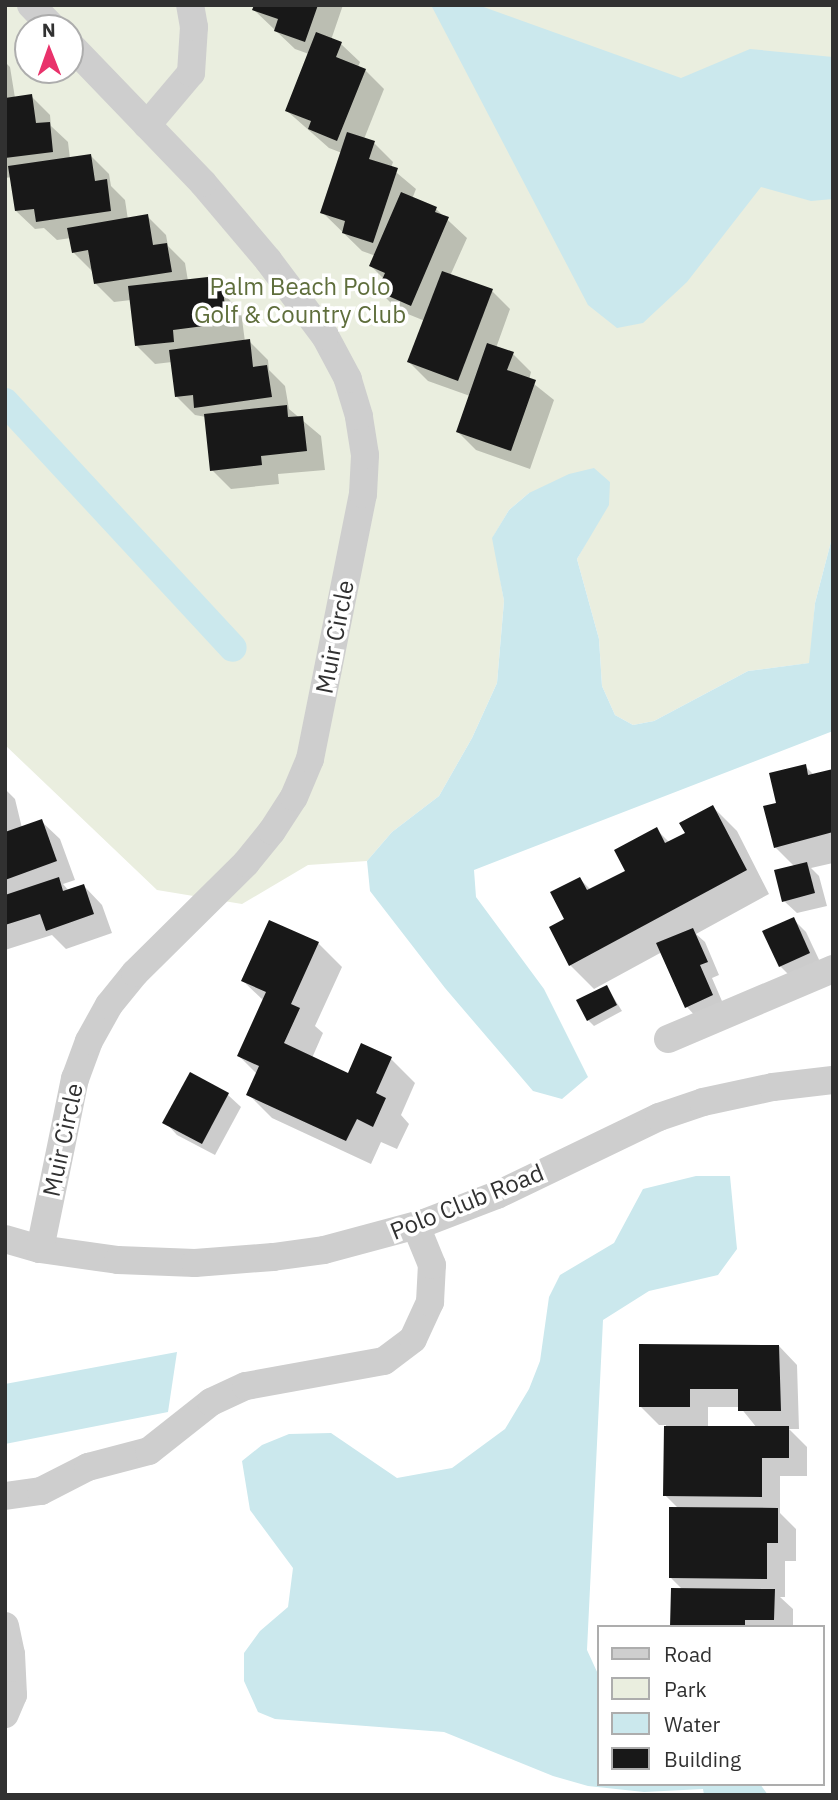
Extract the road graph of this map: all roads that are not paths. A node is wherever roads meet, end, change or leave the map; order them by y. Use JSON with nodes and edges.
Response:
{"nodes":[{"id":1,"x":190,"y":5,"type":"edge"},
{"id":2,"x":84,"y":59,"type":"edge"},
{"id":3,"x":148,"y":125,"type":"junction"},
{"id":4,"x":832,"y":976,"type":"edge"},
{"id":5,"x":668,"y":1039,"type":"dead end"},
{"id":6,"x":833,"y":1080,"type":"edge"},
{"id":7,"x":416,"y":1226,"type":"junction"},
{"id":8,"x":5,"y":1239,"type":"edge"},
{"id":9,"x":40,"y":1249,"type":"junction"},
{"id":10,"x":5,"y":1496,"type":"edge"},
{"id":11,"x":5,"y":1626,"type":"edge"},
{"id":12,"x":5,"y":1714,"type":"edge"}],
"edges":[{"from":1,"to":3,"type":"street"},
{"from":2,"to":3,"type":"street","name":"Muir Circle"},
{"from":3,"to":9,"type":"street","name":"Muir Circle"},
{"from":4,"to":5,"type":"street"},
{"from":6,"to":7,"type":"street","name":"Polo Club Road"},
{"from":7,"to":9,"type":"street","name":"Polo Club Road"},
{"from":7,"to":10,"type":"street"},
{"from":8,"to":9,"type":"street","name":"Polo Club Road"},
{"from":11,"to":12,"type":"street"}]}
